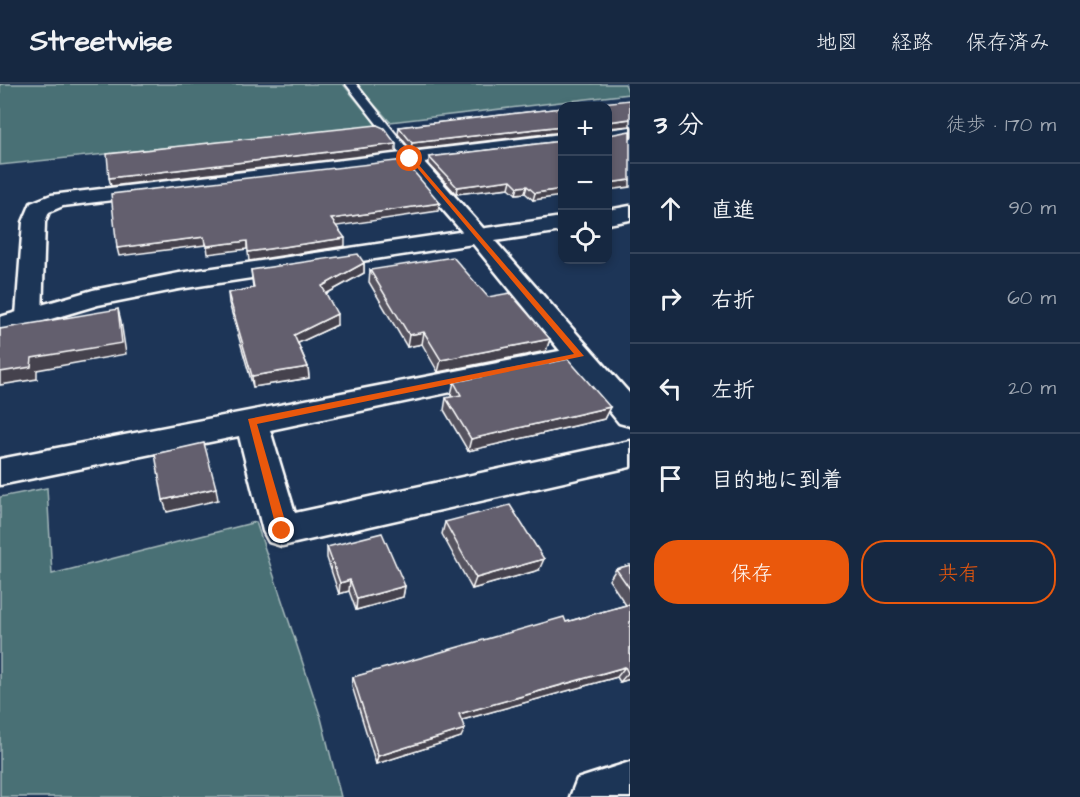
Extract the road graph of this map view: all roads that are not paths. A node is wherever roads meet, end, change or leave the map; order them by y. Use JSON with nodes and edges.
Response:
{"nodes":[{"id":1,"x":351,"y":84,"type":"edge"},
{"id":2,"x":630,"y":132,"type":"edge"},
{"id":3,"x":612,"y":134,"type":"edge"},
{"id":4,"x":558,"y":140,"type":"edge"},
{"id":5,"x":410,"y":159,"type":"junction"},
{"id":6,"x":630,"y":213,"type":"edge"},
{"id":7,"x":612,"y":216,"type":"edge"},
{"id":8,"x":558,"y":225,"type":"edge"},
{"id":9,"x":479,"y":237,"type":"junction"},
{"id":10,"x":29,"y":316,"type":"junction"},
{"id":11,"x":0,"y":326,"type":"edge"},
{"id":12,"x":580,"y":356,"type":"junction"},
{"id":13,"x":630,"y":415,"type":"edge"},
{"id":14,"x":252,"y":422,"type":"junction"},
{"id":15,"x":630,"y":454,"type":"edge"},
{"id":16,"x":0,"y":472,"type":"edge"},
{"id":17,"x":630,"y":787,"type":"edge"},
{"id":18,"x":595,"y":797,"type":"edge"}],
"edges":[{"from":1,"to":5,"type":"lane"},
{"from":2,"to":3,"type":"street"},
{"from":4,"to":5,"type":"street"},
{"from":5,"to":9,"type":"street"},
{"from":5,"to":10,"type":"street"},
{"from":6,"to":7,"type":"street"},
{"from":8,"to":9,"type":"street"},
{"from":9,"to":10,"type":"street"},
{"from":9,"to":12,"type":"street"},
{"from":10,"to":11,"type":"street"},
{"from":12,"to":13,"type":"street"},
{"from":12,"to":14,"type":"street"},
{"from":14,"to":15,"type":"street"},
{"from":14,"to":16,"type":"street"},
{"from":17,"to":18,"type":"street"}]}
